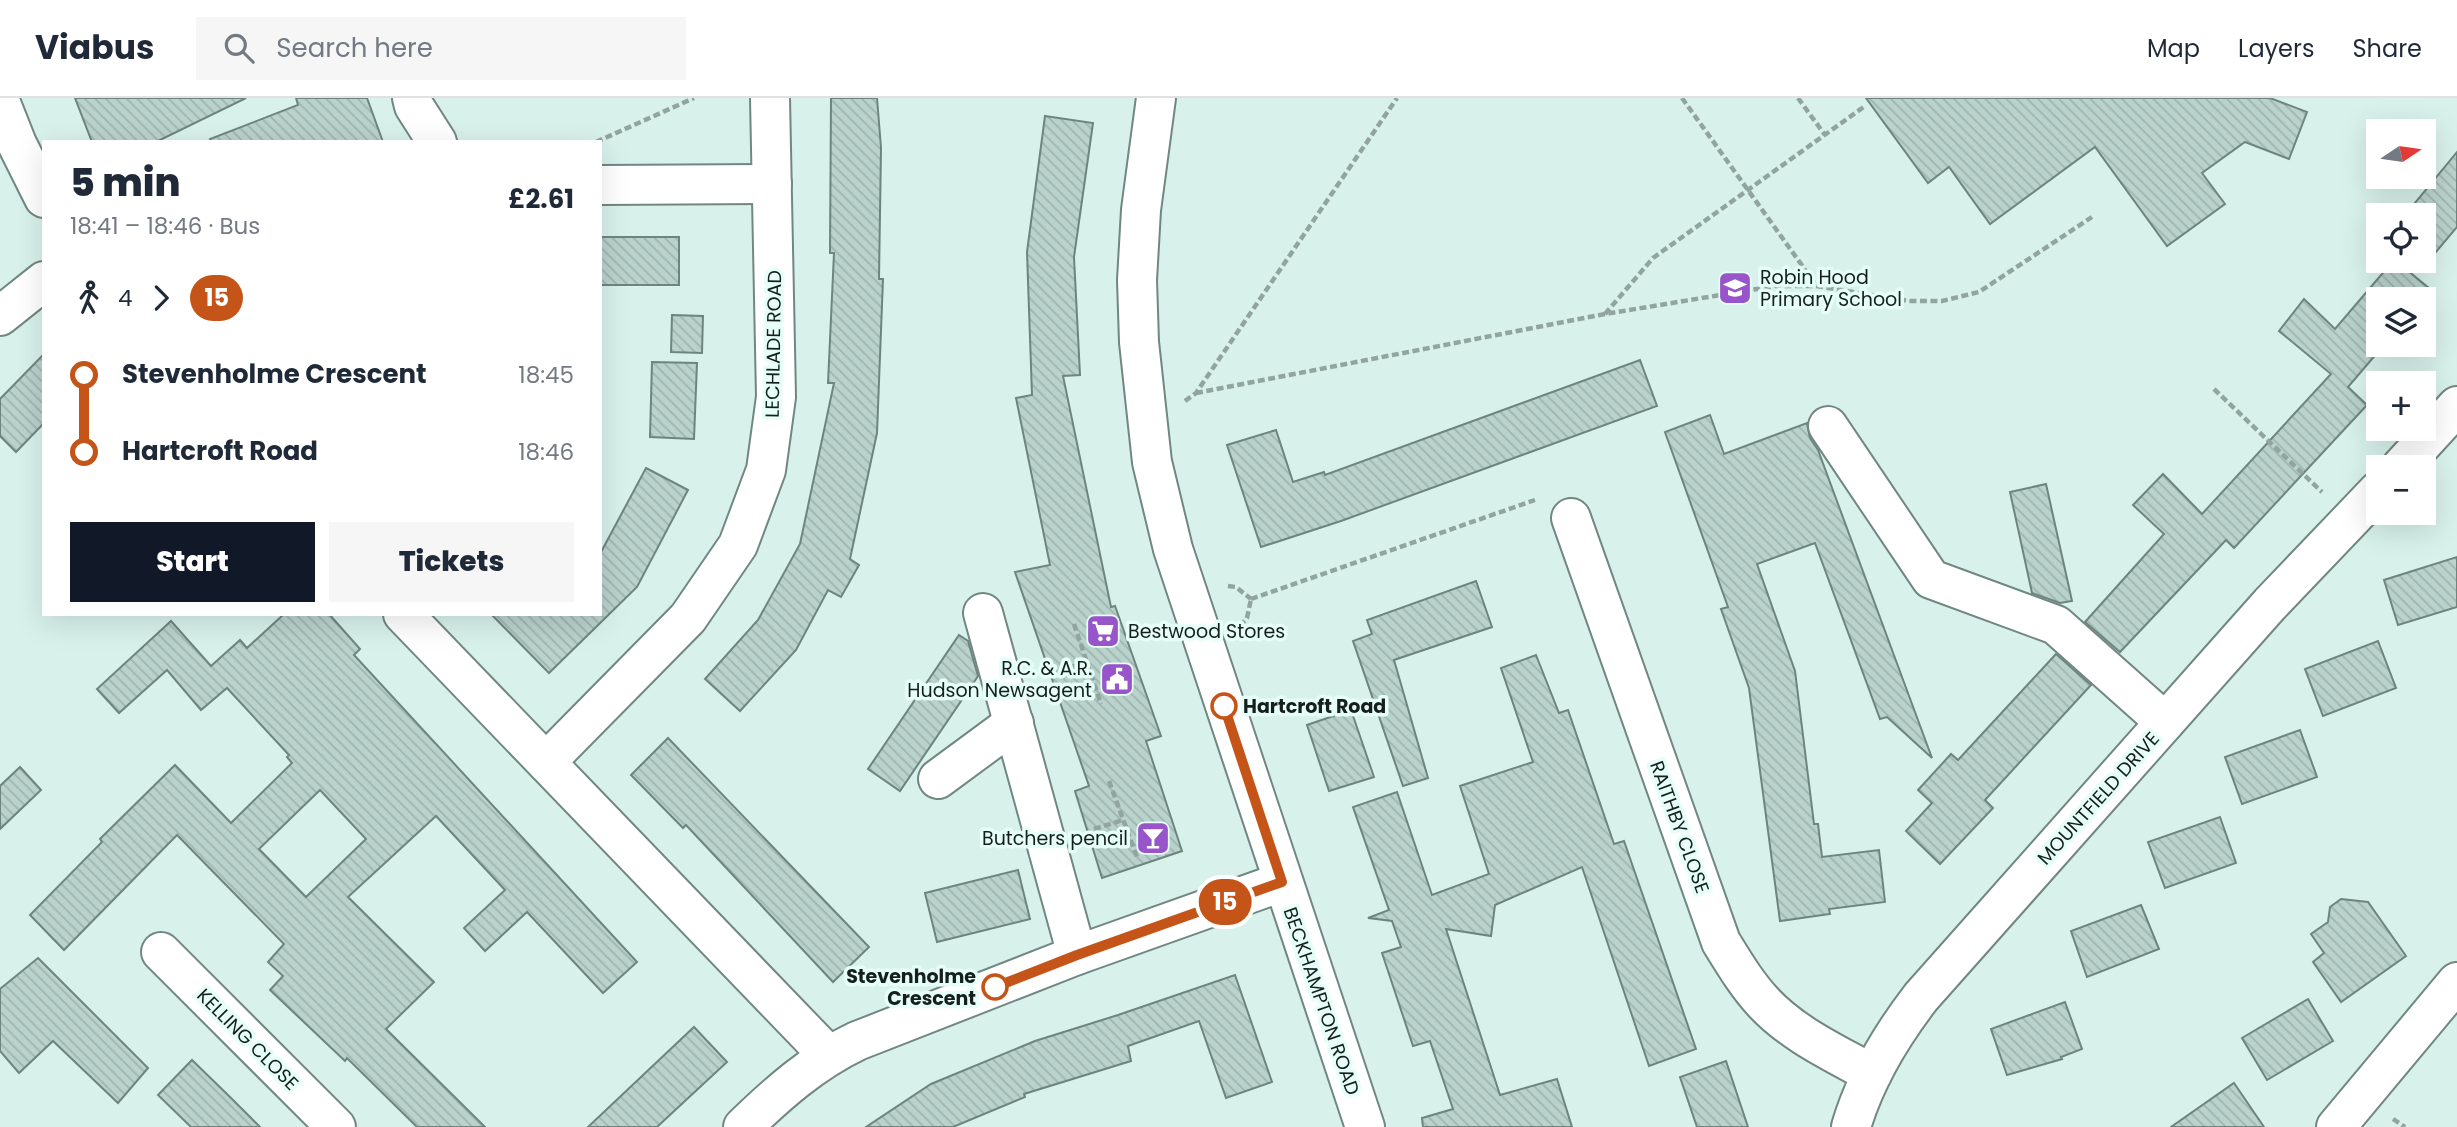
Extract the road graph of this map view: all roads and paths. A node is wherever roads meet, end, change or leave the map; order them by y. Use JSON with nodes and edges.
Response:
{"nodes":[{"id":1,"x":412,"y":98,"type":"edge"},
{"id":2,"x":694,"y":98,"type":"edge"},
{"id":3,"x":771,"y":98,"type":"edge"},
{"id":4,"x":1156,"y":98,"type":"edge"},
{"id":5,"x":1397,"y":98,"type":"edge"},
{"id":6,"x":1682,"y":98,"type":"edge"},
{"id":7,"x":1798,"y":98,"type":"edge"},
{"id":8,"x":0,"y":101,"type":"edge"},
{"id":9,"x":1865,"y":106,"type":"dead end"},
{"id":10,"x":1825,"y":135,"type":"junction"},
{"id":11,"x":436,"y":140,"type":"edge"},
{"id":12,"x":600,"y":140,"type":"edge"},
{"id":13,"x":772,"y":184,"type":"junction"},
{"id":14,"x":602,"y":185,"type":"edge"},
{"id":15,"x":1748,"y":190,"type":"junction"},
{"id":16,"x":42,"y":194,"type":"edge"},
{"id":17,"x":2092,"y":217,"type":"dead end"},
{"id":18,"x":42,"y":283,"type":"edge"},
{"id":19,"x":1816,"y":286,"type":"junction"},
{"id":20,"x":1605,"y":314,"type":"junction"},
{"id":21,"x":0,"y":316,"type":"edge"},
{"id":22,"x":2214,"y":389,"type":"dead end"},
{"id":23,"x":1196,"y":393,"type":"junction"},
{"id":24,"x":2457,"y":406,"type":"edge"},
{"id":25,"x":1145,"y":413,"type":"junction"},
{"id":26,"x":1828,"y":426,"type":"dead end"},
{"id":27,"x":2412,"y":455,"type":"edge"},
{"id":28,"x":2366,"y":504,"type":"edge"},
{"id":29,"x":1571,"y":518,"type":"joint"},
{"id":30,"x":2351,"y":520,"type":"junction"},
{"id":31,"x":1251,"y":599,"type":"dead end"},
{"id":32,"x":983,"y":613,"type":"dead end"},
{"id":33,"x":405,"y":616,"type":"edge"},
{"id":34,"x":1074,"y":624,"type":"dead end"},
{"id":35,"x":1087,"y":662,"type":"junction"},
{"id":36,"x":1049,"y":674,"type":"dead end"},
{"id":37,"x":1101,"y":704,"type":"dead end"},
{"id":38,"x":2165,"y":722,"type":"junction"},
{"id":39,"x":1014,"y":723,"type":"junction"},
{"id":40,"x":546,"y":762,"type":"junction"},
{"id":41,"x":938,"y":779,"type":"dead end"},
{"id":42,"x":1110,"y":781,"type":"dead end"},
{"id":43,"x":1123,"y":820,"type":"junction"},
{"id":44,"x":1094,"y":829,"type":"dead end"},
{"id":45,"x":1138,"y":860,"type":"dead end"},
{"id":46,"x":1282,"y":882,"type":"junction"},
{"id":47,"x":161,"y":951,"type":"dead end"},
{"id":48,"x":1077,"y":955,"type":"junction"},
{"id":49,"x":2457,"y":982,"type":"edge"},
{"id":50,"x":828,"y":1055,"type":"junction"},
{"id":51,"x":1872,"y":1074,"type":"junction"},
{"id":52,"x":336,"y":1127,"type":"edge"},
{"id":53,"x":743,"y":1127,"type":"edge"},
{"id":54,"x":1365,"y":1127,"type":"edge"},
{"id":55,"x":1851,"y":1127,"type":"edge"},
{"id":56,"x":2336,"y":1127,"type":"edge"}],
"edges":[{"from":1,"to":11,"type":"street"},
{"from":2,"to":12,"type":"path"},
{"from":3,"to":13,"type":"street","name":"LECHLADE ROAD"},
{"from":4,"to":25,"type":"street","name":"BECKHAMPTON ROAD"},
{"from":5,"to":23,"type":"path"},
{"from":6,"to":15,"type":"path"},
{"from":7,"to":10,"type":"path"},
{"from":8,"to":16,"type":"street"},
{"from":9,"to":10,"type":"path"},
{"from":10,"to":15,"type":"path"},
{"from":13,"to":14,"type":"street"},
{"from":13,"to":40,"type":"street","name":"LECHLADE ROAD"},
{"from":15,"to":19,"type":"path"},
{"from":15,"to":20,"type":"path"},
{"from":17,"to":19,"type":"path"},
{"from":18,"to":21,"type":"street"},
{"from":19,"to":20,"type":"path"},
{"from":20,"to":23,"type":"path"},
{"from":22,"to":30,"type":"path"},
{"from":23,"to":25,"type":"path"},
{"from":24,"to":27,"type":"street"},
{"from":25,"to":46,"type":"street","name":"BECKHAMPTON ROAD"},
{"from":26,"to":38,"type":"street"},
{"from":28,"to":30,"type":"street","name":"MOUNTFIELD DRIVE"},
{"from":29,"to":31,"type":"path"},
{"from":29,"to":51,"type":"street","name":"RAITHBY CLOSE"},
{"from":30,"to":38,"type":"street","name":"MOUNTFIELD DRIVE"},
{"from":32,"to":39,"type":"street"},
{"from":33,"to":40,"type":"street"},
{"from":34,"to":35,"type":"path"},
{"from":35,"to":36,"type":"path"},
{"from":35,"to":37,"type":"path"},
{"from":38,"to":51,"type":"street","name":"MOUNTFIELD DRIVE"},
{"from":39,"to":41,"type":"street"},
{"from":39,"to":48,"type":"street"},
{"from":40,"to":50,"type":"street"},
{"from":42,"to":43,"type":"path"},
{"from":43,"to":44,"type":"path"},
{"from":43,"to":45,"type":"path"},
{"from":46,"to":48,"type":"street"},
{"from":46,"to":54,"type":"street","name":"BECKHAMPTON ROAD"},
{"from":47,"to":52,"type":"street","name":"KELLING CLOSE"},
{"from":48,"to":50,"type":"street"},
{"from":49,"to":56,"type":"street"},
{"from":50,"to":53,"type":"street"},
{"from":51,"to":55,"type":"street","name":"MOUNTFIELD DRIVE"}]}
